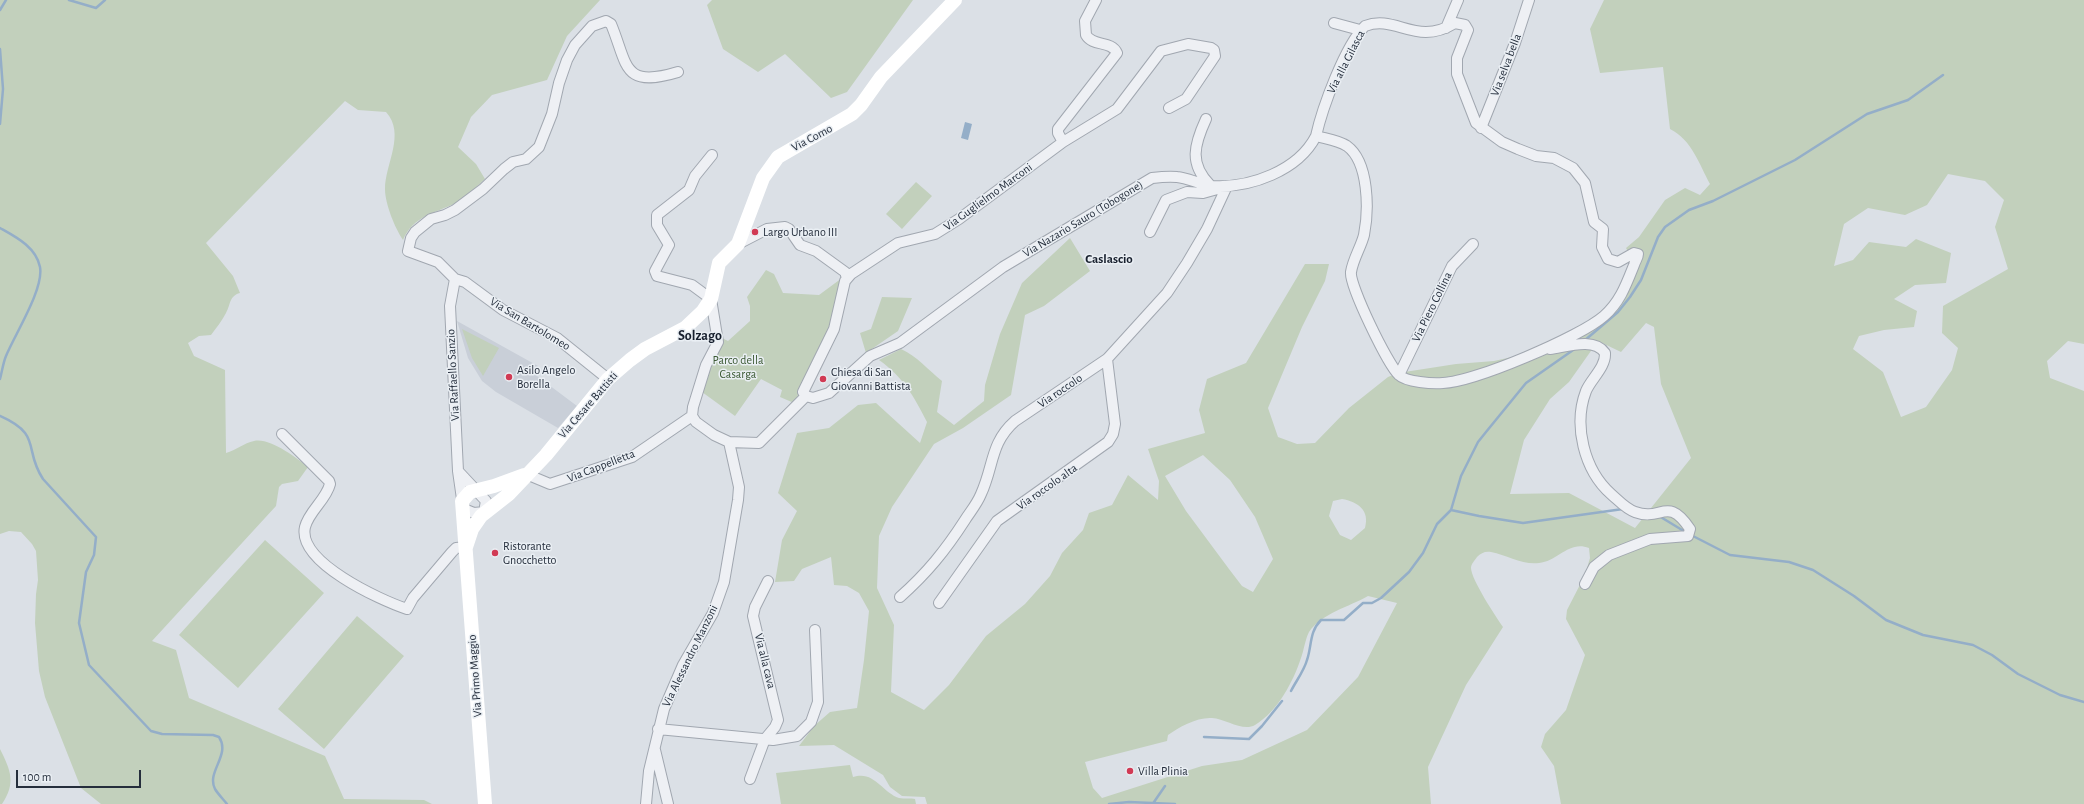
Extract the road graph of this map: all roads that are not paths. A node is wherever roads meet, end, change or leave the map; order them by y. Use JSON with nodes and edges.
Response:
{"nodes":[{"id":1,"x":955,"y":0,"type":"edge"},
{"id":2,"x":1096,"y":0,"type":"edge"},
{"id":3,"x":1458,"y":0,"type":"edge"},
{"id":4,"x":1529,"y":0,"type":"edge"},
{"id":5,"x":1334,"y":23,"type":"dead end"},
{"id":6,"x":1446,"y":28,"type":"junction"},
{"id":7,"x":1360,"y":30,"type":"junction"},
{"id":8,"x":678,"y":72,"type":"dead end"},
{"id":9,"x":1169,"y":108,"type":"dead end"},
{"id":10,"x":1206,"y":119,"type":"dead end"},
{"id":11,"x":1481,"y":128,"type":"junction"},
{"id":12,"x":1316,"y":136,"type":"junction"},
{"id":13,"x":1063,"y":142,"type":"junction"},
{"id":14,"x":712,"y":155,"type":"dead end"},
{"id":15,"x":1210,"y":185,"type":"junction"},
{"id":16,"x":1227,"y":186,"type":"junction"},
{"id":17,"x":1150,"y":232,"type":"dead end"},
{"id":18,"x":738,"y":244,"type":"junction"},
{"id":19,"x":1473,"y":244,"type":"dead end"},
{"id":20,"x":847,"y":278,"type":"junction"},
{"id":21,"x":456,"y":279,"type":"junction"},
{"id":22,"x":711,"y":299,"type":"junction"},
{"id":23,"x":1544,"y":350,"type":"junction"},
{"id":24,"x":1107,"y":359,"type":"junction"},
{"id":25,"x":1399,"y":375,"type":"junction"},
{"id":26,"x":608,"y":379,"type":"junction"},
{"id":27,"x":806,"y":396,"type":"junction"},
{"id":28,"x":692,"y":416,"type":"junction"},
{"id":29,"x":282,"y":434,"type":"dead end"},
{"id":30,"x":729,"y":442,"type":"junction"},
{"id":31,"x":458,"y":472,"type":"junction"},
{"id":32,"x":526,"y":474,"type":"junction"},
{"id":33,"x":475,"y":490,"type":"junction"},
{"id":34,"x":462,"y":503,"type":"junction"},
{"id":35,"x":484,"y":512,"type":"junction"},
{"id":36,"x":466,"y":547,"type":"junction"},
{"id":37,"x":768,"y":581,"type":"dead end"},
{"id":38,"x":1585,"y":584,"type":"dead end"},
{"id":39,"x":900,"y":597,"type":"dead end"},
{"id":40,"x":939,"y":603,"type":"dead end"},
{"id":41,"x":815,"y":630,"type":"dead end"},
{"id":42,"x":658,"y":729,"type":"junction"},
{"id":43,"x":765,"y":739,"type":"junction"},
{"id":44,"x":655,"y":750,"type":"junction"},
{"id":45,"x":750,"y":779,"type":"dead end"},
{"id":46,"x":485,"y":804,"type":"edge"},
{"id":47,"x":646,"y":804,"type":"edge"},
{"id":48,"x":668,"y":804,"type":"edge"}],
"edges":[{"from":1,"to":18,"type":"street","name":"Via Como"},
{"from":2,"to":13,"type":"street"},
{"from":3,"to":6,"type":"street"},
{"from":4,"to":11,"type":"street","name":"Via selva bella"},
{"from":5,"to":7,"type":"street"},
{"from":6,"to":7,"type":"street","name":"Via alla Gilasca"},
{"from":6,"to":11,"type":"street","name":"Via alla Gilasca"},
{"from":7,"to":12,"type":"street","name":"Via alla Gilasca"},
{"from":8,"to":21,"type":"street","name":"Via San Bartolomeo"},
{"from":9,"to":13,"type":"street","name":"Via Guglielmo Marconi"},
{"from":10,"to":15,"type":"street"},
{"from":11,"to":23,"type":"street","name":"Via alla Gilasca"},
{"from":12,"to":16,"type":"street","name":"Via Nazario Sauro (Tobogone)"},
{"from":12,"to":25,"type":"street"},
{"from":13,"to":20,"type":"street","name":"Via Guglielmo Marconi"},
{"from":14,"to":22,"type":"street"},
{"from":15,"to":16,"type":"street","name":"Via Nazario Sauro (Tobogone)"},
{"from":15,"to":27,"type":"street","name":"Via Nazario Sauro (Tobogone)"},
{"from":16,"to":17,"type":"street"},
{"from":16,"to":24,"type":"street","name":"Via roccolo"},
{"from":18,"to":20,"type":"street"},
{"from":18,"to":22,"type":"street","name":"Via Como"},
{"from":19,"to":25,"type":"street","name":"Via Piero Collina"},
{"from":20,"to":27,"type":"street"},
{"from":21,"to":26,"type":"street","name":"Via San Bartolomeo"},
{"from":21,"to":31,"type":"street","name":"Via Raffaello Sanzio"},
{"from":22,"to":26,"type":"street","name":"Via Cesare Battisti"},
{"from":22,"to":28,"type":"street"},
{"from":23,"to":25,"type":"street"},
{"from":23,"to":38,"type":"street"},
{"from":24,"to":39,"type":"street","name":"Via roccolo"},
{"from":24,"to":40,"type":"street","name":"Via roccolo alta"},
{"from":26,"to":32,"type":"street","name":"Via Cesare Battisti"},
{"from":27,"to":30,"type":"street"},
{"from":28,"to":30,"type":"street"},
{"from":28,"to":32,"type":"street","name":"Via Cappelletta"},
{"from":29,"to":36,"type":"street"},
{"from":30,"to":42,"type":"street","name":"Via Alessandro Manzoni"},
{"from":31,"to":33,"type":"street"},
{"from":31,"to":34,"type":"street","name":"Via Raffaello Sanzio"},
{"from":32,"to":33,"type":"street","name":"Via Cesare Battisti"},
{"from":32,"to":35,"type":"street","name":"Via Cesare Battisti"},
{"from":33,"to":34,"type":"street"},
{"from":33,"to":35,"type":"street"},
{"from":34,"to":35,"type":"street"},
{"from":34,"to":36,"type":"street","name":"Via Primo Maggio"},
{"from":35,"to":36,"type":"street","name":"Via Primo Maggio"},
{"from":36,"to":46,"type":"street","name":"Via Primo Maggio"},
{"from":37,"to":43,"type":"street","name":"Via alla cava"},
{"from":41,"to":43,"type":"street"},
{"from":42,"to":43,"type":"street"},
{"from":42,"to":44,"type":"street","name":"Via Alessandro Manzoni"},
{"from":43,"to":45,"type":"street","name":"Via alla cava"},
{"from":44,"to":47,"type":"street","name":"Via Alessandro Manzoni"},
{"from":44,"to":48,"type":"street"}]}
